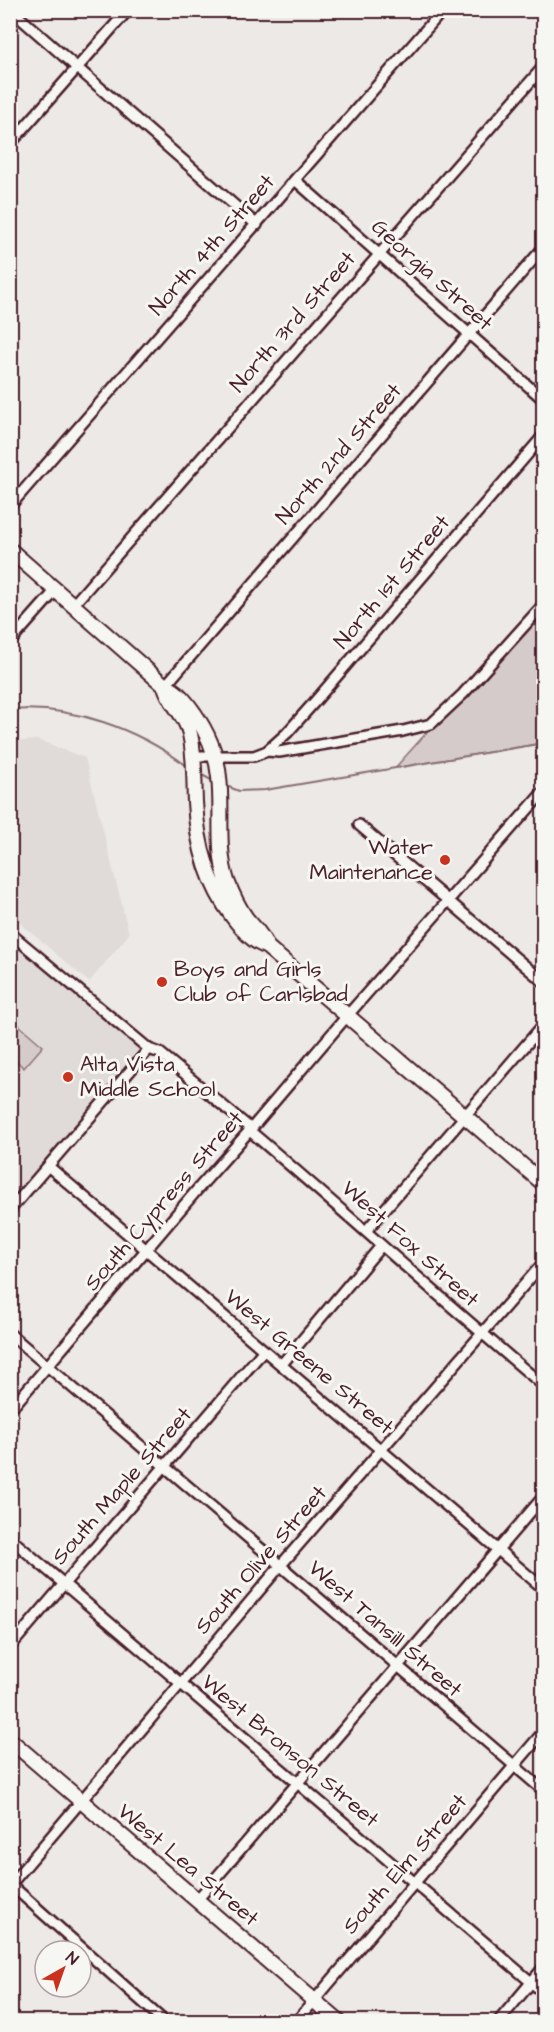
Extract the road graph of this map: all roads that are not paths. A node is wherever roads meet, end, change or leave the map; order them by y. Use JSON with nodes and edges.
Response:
{"nodes":[{"id":1,"x":11,"y":10,"type":"edge"},
{"id":2,"x":128,"y":10,"type":"edge"},
{"id":3,"x":442,"y":10,"type":"edge"},
{"id":4,"x":543,"y":66,"type":"edge"},
{"id":5,"x":78,"y":68,"type":"junction"},
{"id":6,"x":10,"y":144,"type":"edge"},
{"id":7,"x":295,"y":180,"type":"junction"},
{"id":8,"x":257,"y":225,"type":"junction"},
{"id":9,"x":543,"y":247,"type":"edge"},
{"id":10,"x":379,"y":253,"type":"junction"},
{"id":11,"x":469,"y":334,"type":"junction"},
{"id":12,"x":543,"y":400,"type":"edge"},
{"id":13,"x":543,"y":435,"type":"edge"},
{"id":14,"x":10,"y":506,"type":"edge"},
{"id":15,"x":10,"y":550,"type":"edge"},
{"id":16,"x":56,"y":590,"type":"junction"},
{"id":17,"x":543,"y":604,"type":"edge"},
{"id":18,"x":73,"y":605,"type":"junction"},
{"id":19,"x":10,"y":642,"type":"edge"},
{"id":20,"x":165,"y":686,"type":"junction"},
{"id":21,"x":267,"y":751,"type":"junction"},
{"id":22,"x":194,"y":756,"type":"junction"},
{"id":23,"x":217,"y":760,"type":"junction"},
{"id":24,"x":543,"y":791,"type":"edge"},
{"id":25,"x":359,"y":825,"type":"dead end"},
{"id":26,"x":449,"y":901,"type":"junction"},
{"id":27,"x":10,"y":933,"type":"edge"},
{"id":28,"x":267,"y":947,"type":"junction"},
{"id":29,"x":543,"y":982,"type":"edge"},
{"id":30,"x":347,"y":1016,"type":"junction"},
{"id":31,"x":543,"y":1024,"type":"edge"},
{"id":32,"x":149,"y":1049,"type":"junction"},
{"id":33,"x":464,"y":1116,"type":"junction"},
{"id":34,"x":251,"y":1130,"type":"junction"},
{"id":35,"x":48,"y":1166,"type":"junction"},
{"id":36,"x":543,"y":1185,"type":"edge"},
{"id":37,"x":10,"y":1210,"type":"edge"},
{"id":38,"x":366,"y":1231,"type":"junction"},
{"id":39,"x":381,"y":1246,"type":"junction"},
{"id":40,"x":147,"y":1249,"type":"junction"},
{"id":41,"x":543,"y":1262,"type":"edge"},
{"id":42,"x":10,"y":1334,"type":"edge"},
{"id":43,"x":482,"y":1334,"type":"junction"},
{"id":44,"x":264,"y":1350,"type":"junction"},
{"id":45,"x":282,"y":1364,"type":"junction"},
{"id":46,"x":48,"y":1366,"type":"junction"},
{"id":47,"x":543,"y":1386,"type":"edge"},
{"id":48,"x":10,"y":1410,"type":"edge"},
{"id":49,"x":381,"y":1450,"type":"junction"},
{"id":50,"x":165,"y":1466,"type":"junction"},
{"id":51,"x":543,"y":1496,"type":"edge"},
{"id":52,"x":10,"y":1538,"type":"edge"},
{"id":53,"x":497,"y":1550,"type":"junction"},
{"id":54,"x":281,"y":1565,"type":"junction"},
{"id":55,"x":64,"y":1583,"type":"junction"},
{"id":56,"x":543,"y":1589,"type":"edge"},
{"id":57,"x":10,"y":1647,"type":"edge"},
{"id":58,"x":398,"y":1666,"type":"junction"},
{"id":59,"x":181,"y":1684,"type":"junction"},
{"id":60,"x":543,"y":1731,"type":"edge"},
{"id":61,"x":10,"y":1740,"type":"edge"},
{"id":62,"x":514,"y":1766,"type":"junction"},
{"id":63,"x":299,"y":1784,"type":"junction"},
{"id":64,"x":543,"y":1791,"type":"edge"},
{"id":65,"x":82,"y":1801,"type":"junction"},
{"id":66,"x":414,"y":1883,"type":"junction"},
{"id":67,"x":11,"y":1885,"type":"edge"},
{"id":68,"x":198,"y":1900,"type":"junction"},
{"id":69,"x":543,"y":1968,"type":"edge"},
{"id":70,"x":531,"y":1982,"type":"junction"},
{"id":71,"x":543,"y":1993,"type":"edge"},
{"id":72,"x":315,"y":2000,"type":"junction"},
{"id":73,"x":165,"y":2022,"type":"edge"},
{"id":74,"x":296,"y":2022,"type":"edge"},
{"id":75,"x":339,"y":2022,"type":"edge"},
{"id":76,"x":498,"y":2022,"type":"edge"}],
"edges":[{"from":1,"to":5,"type":"street"},
{"from":2,"to":5,"type":"street"},
{"from":3,"to":7,"type":"street","name":"North 4th Street"},
{"from":4,"to":10,"type":"street","name":"North 3rd Street"},
{"from":5,"to":6,"type":"street"},
{"from":5,"to":8,"type":"street"},
{"from":7,"to":8,"type":"street","name":"North 4th Street"},
{"from":7,"to":10,"type":"street","name":"Georgia Street"},
{"from":8,"to":14,"type":"street","name":"North 4th Street"},
{"from":9,"to":11,"type":"street","name":"North 2nd Street"},
{"from":10,"to":11,"type":"street","name":"Georgia Street"},
{"from":10,"to":18,"type":"street","name":"North 3rd Street"},
{"from":11,"to":12,"type":"street","name":"Georgia Street"},
{"from":11,"to":20,"type":"street","name":"North 2nd Street"},
{"from":13,"to":21,"type":"street","name":"North 1st Street"},
{"from":15,"to":16,"type":"street"},
{"from":16,"to":18,"type":"street"},
{"from":16,"to":19,"type":"street"},
{"from":17,"to":21,"type":"street"},
{"from":18,"to":20,"type":"street"},
{"from":20,"to":22,"type":"street"},
{"from":20,"to":23,"type":"street"},
{"from":21,"to":23,"type":"street"},
{"from":22,"to":23,"type":"street"},
{"from":22,"to":28,"type":"street"},
{"from":23,"to":28,"type":"street"},
{"from":24,"to":26,"type":"street","name":"South Cypress Street"},
{"from":25,"to":26,"type":"street"},
{"from":26,"to":29,"type":"street"},
{"from":26,"to":30,"type":"street","name":"South Cypress Street"},
{"from":27,"to":32,"type":"street","name":"West Fox Street"},
{"from":28,"to":30,"type":"street"},
{"from":30,"to":33,"type":"street"},
{"from":30,"to":34,"type":"street","name":"South Cypress Street"},
{"from":31,"to":33,"type":"street"},
{"from":32,"to":34,"type":"street","name":"West Fox Street"},
{"from":32,"to":35,"type":"street"},
{"from":33,"to":36,"type":"street"},
{"from":33,"to":38,"type":"street"},
{"from":34,"to":38,"type":"street","name":"West Fox Street"},
{"from":34,"to":40,"type":"street","name":"South Cypress Street"},
{"from":35,"to":37,"type":"street"},
{"from":35,"to":40,"type":"street","name":"West Greene Street"},
{"from":38,"to":39,"type":"street","name":"West Fox Street"},
{"from":39,"to":43,"type":"street","name":"West Fox Street"},
{"from":39,"to":45,"type":"street"},
{"from":40,"to":44,"type":"street","name":"West Greene Street"},
{"from":40,"to":46,"type":"street","name":"South Cypress Street"},
{"from":41,"to":43,"type":"street","name":"South Olive Street"},
{"from":42,"to":46,"type":"street","name":"West Tansill Street"},
{"from":43,"to":47,"type":"street","name":"West Fox Street"},
{"from":43,"to":49,"type":"street","name":"South Olive Street"},
{"from":44,"to":45,"type":"street","name":"West Greene Street"},
{"from":44,"to":50,"type":"street","name":"South Maple Street"},
{"from":45,"to":49,"type":"street","name":"West Greene Street"},
{"from":46,"to":48,"type":"street","name":"South Cypress Street"},
{"from":46,"to":50,"type":"street","name":"West Tansill Street"},
{"from":49,"to":53,"type":"street","name":"West Greene Street"},
{"from":49,"to":54,"type":"street","name":"South Olive Street"},
{"from":50,"to":54,"type":"street","name":"West Tansill Street"},
{"from":50,"to":55,"type":"street","name":"South Maple Street"},
{"from":51,"to":53,"type":"street"},
{"from":52,"to":55,"type":"street","name":"West Bronson Street"},
{"from":53,"to":56,"type":"street","name":"West Greene Street"},
{"from":53,"to":58,"type":"street"},
{"from":54,"to":58,"type":"street","name":"West Tansill Street"},
{"from":54,"to":59,"type":"street","name":"South Olive Street"},
{"from":55,"to":57,"type":"street","name":"South Maple Street"},
{"from":55,"to":59,"type":"street","name":"West Bronson Street"},
{"from":58,"to":62,"type":"street","name":"West Tansill Street"},
{"from":58,"to":63,"type":"street"},
{"from":59,"to":63,"type":"street","name":"West Bronson Street"},
{"from":59,"to":65,"type":"street","name":"South Olive Street"},
{"from":60,"to":62,"type":"street","name":"South Elm Street"},
{"from":61,"to":65,"type":"street","name":"West Lea Street"},
{"from":62,"to":64,"type":"street","name":"West Tansill Street"},
{"from":62,"to":66,"type":"street","name":"South Elm Street"},
{"from":63,"to":66,"type":"street","name":"West Bronson Street"},
{"from":63,"to":68,"type":"street"},
{"from":65,"to":67,"type":"street","name":"South Olive Street"},
{"from":65,"to":68,"type":"street","name":"West Lea Street"},
{"from":66,"to":70,"type":"street","name":"West Bronson Street"},
{"from":66,"to":72,"type":"street","name":"South Elm Street"},
{"from":67,"to":73,"type":"street"},
{"from":68,"to":72,"type":"street","name":"West Lea Street"},
{"from":69,"to":70,"type":"street"},
{"from":70,"to":71,"type":"street","name":"West Bronson Street"},
{"from":70,"to":76,"type":"street"},
{"from":72,"to":74,"type":"street","name":"South Elm Street"},
{"from":72,"to":75,"type":"street","name":"West Lea Street"}]}
